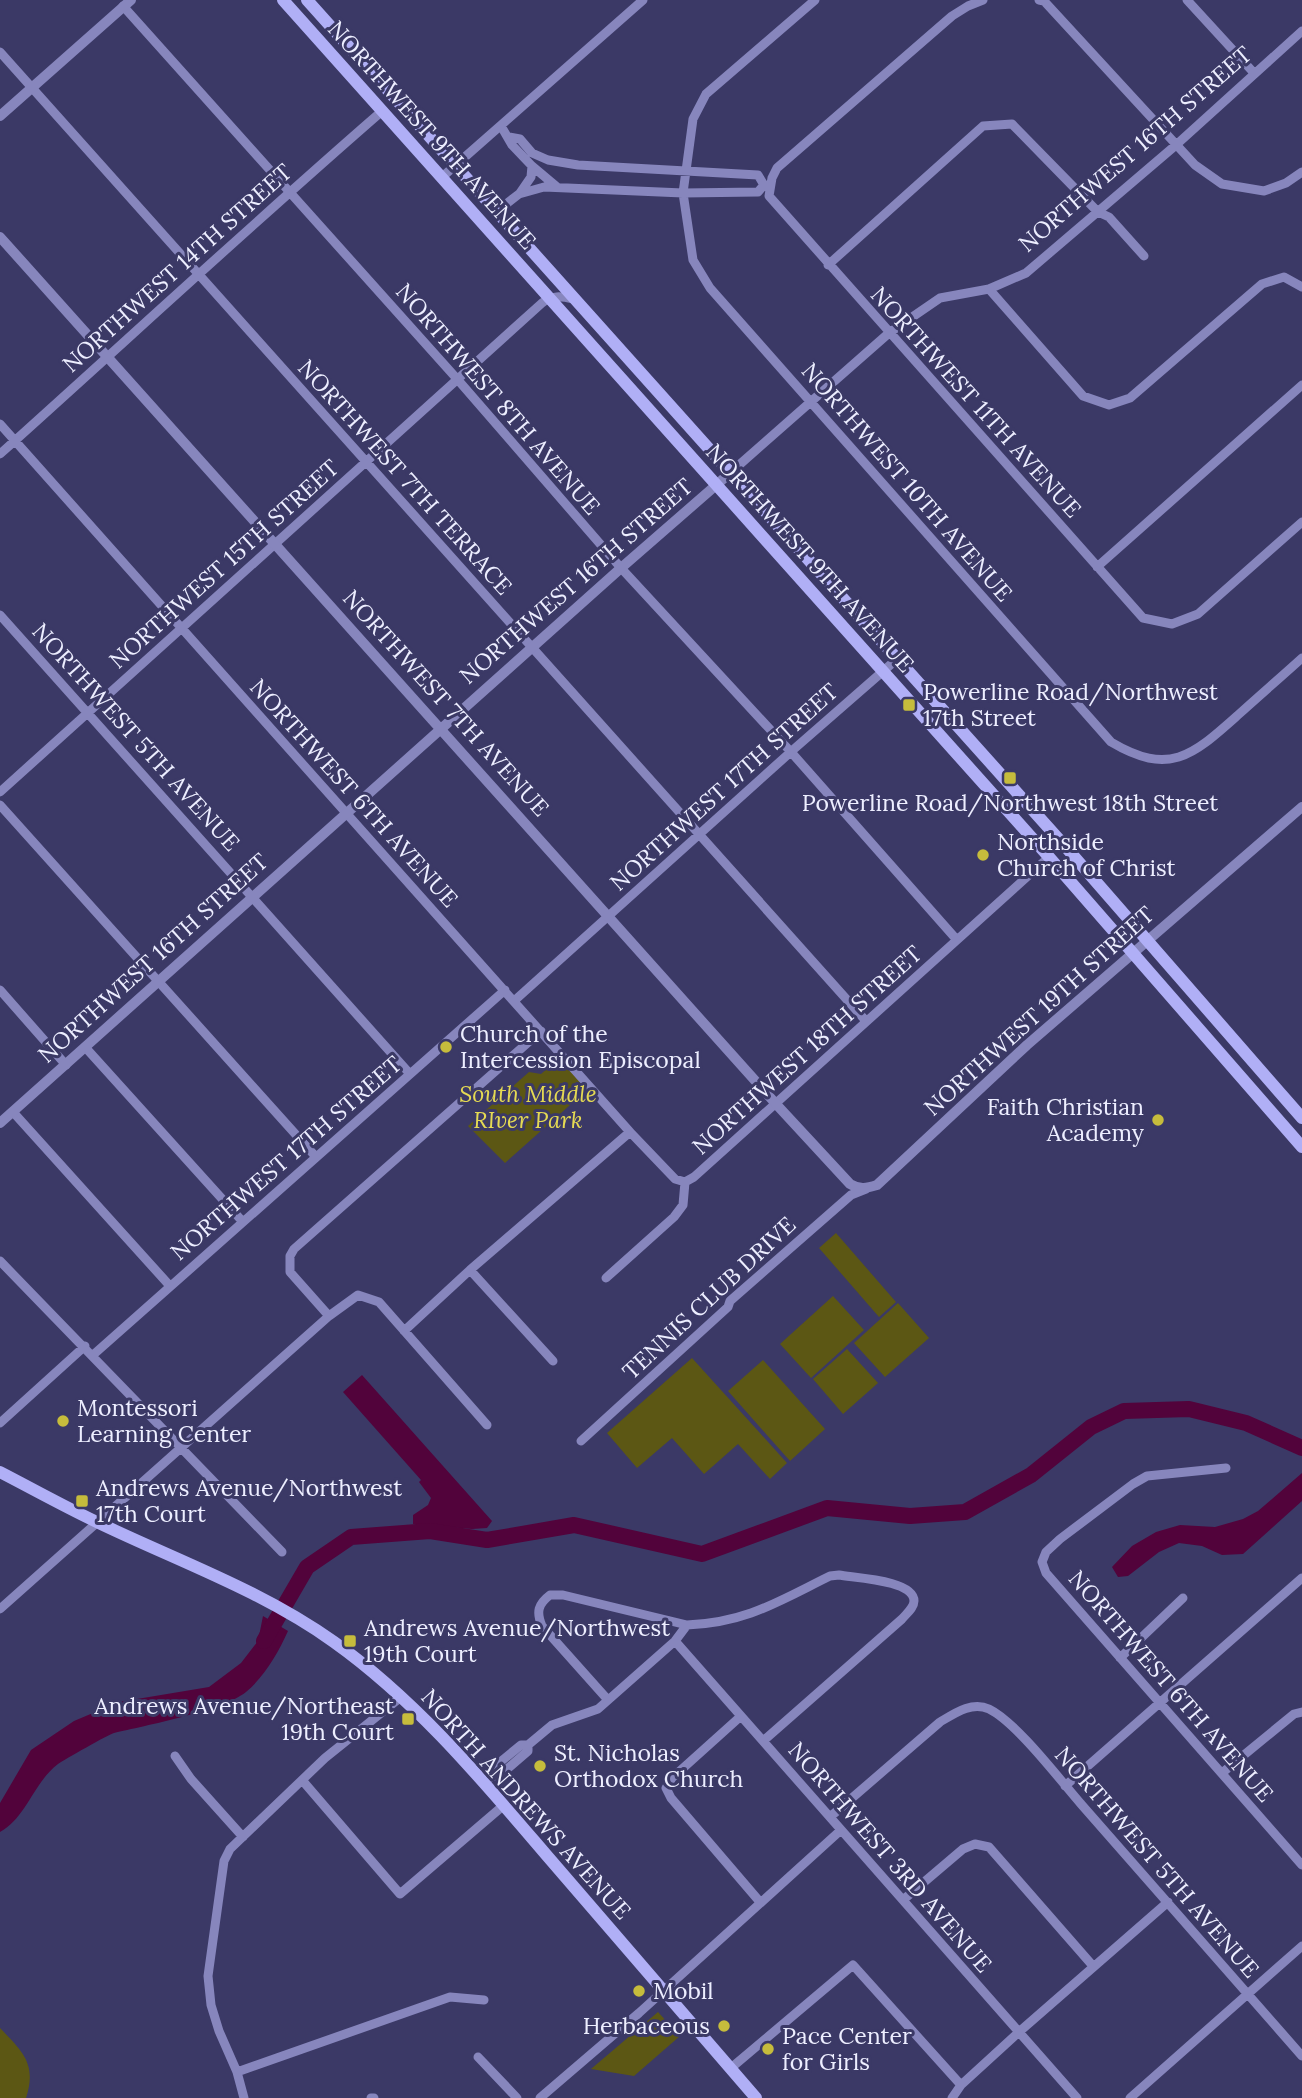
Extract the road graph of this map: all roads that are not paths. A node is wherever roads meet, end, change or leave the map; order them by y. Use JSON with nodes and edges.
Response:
{"nodes":[{"id":1,"x":283,"y":0,"type":"edge"},
{"id":2,"x":307,"y":0,"type":"edge"},
{"id":3,"x":643,"y":0,"type":"edge"},
{"id":4,"x":815,"y":0,"type":"edge"},
{"id":5,"x":984,"y":0,"type":"edge"},
{"id":6,"x":1042,"y":0,"type":"edge"},
{"id":7,"x":1187,"y":0,"type":"edge"},
{"id":8,"x":127,"y":3,"type":"edge"},
{"id":9,"x":1302,"y":31,"type":"edge"},
{"id":10,"x":0,"y":52,"type":"edge"},
{"id":11,"x":1254,"y":74,"type":"junction"},
{"id":12,"x":32,"y":88,"type":"junction"},
{"id":13,"x":382,"y":112,"type":"junction"},
{"id":14,"x":0,"y":116,"type":"edge"},
{"id":15,"x":501,"y":126,"type":"junction"},
{"id":16,"x":509,"y":137,"type":"junction"},
{"id":17,"x":1176,"y":145,"type":"junction"},
{"id":18,"x":456,"y":166,"type":"junction"},
{"id":19,"x":532,"y":166,"type":"junction"},
{"id":20,"x":686,"y":172,"type":"junction"},
{"id":21,"x":1302,"y":172,"type":"edge"},
{"id":22,"x":441,"y":178,"type":"junction"},
{"id":23,"x":767,"y":185,"type":"junction"},
{"id":24,"x":557,"y":187,"type":"junction"},
{"id":25,"x":288,"y":192,"type":"junction"},
{"id":26,"x":683,"y":193,"type":"junction"},
{"id":27,"x":519,"y":194,"type":"junction"},
{"id":28,"x":497,"y":211,"type":"junction"},
{"id":29,"x":1098,"y":212,"type":"junction"},
{"id":30,"x":0,"y":237,"type":"edge"},
{"id":31,"x":1144,"y":256,"type":"dead end"},
{"id":32,"x":828,"y":265,"type":"junction"},
{"id":33,"x":200,"y":275,"type":"junction"},
{"id":34,"x":1302,"y":287,"type":"edge"},
{"id":35,"x":989,"y":289,"type":"junction"},
{"id":36,"x":549,"y":298,"type":"junction"},
{"id":37,"x":573,"y":299,"type":"junction"},
{"id":38,"x":889,"y":333,"type":"junction"},
{"id":39,"x":108,"y":358,"type":"junction"},
{"id":40,"x":458,"y":380,"type":"junction"},
{"id":41,"x":1302,"y":385,"type":"edge"},
{"id":42,"x":811,"y":402,"type":"junction"},
{"id":43,"x":0,"y":424,"type":"edge"},
{"id":44,"x":15,"y":441,"type":"junction"},
{"id":45,"x":0,"y":454,"type":"edge"},
{"id":46,"x":367,"y":461,"type":"junction"},
{"id":47,"x":730,"y":473,"type":"junction"},
{"id":48,"x":717,"y":485,"type":"junction"},
{"id":49,"x":1302,"y":522,"type":"edge"},
{"id":50,"x":275,"y":545,"type":"junction"},
{"id":51,"x":1097,"y":567,"type":"junction"},
{"id":52,"x":621,"y":568,"type":"junction"},
{"id":53,"x":0,"y":615,"type":"edge"},
{"id":54,"x":181,"y":627,"type":"junction"},
{"id":55,"x":531,"y":648,"type":"junction"},
{"id":56,"x":1302,"y":658,"type":"edge"},
{"id":57,"x":897,"y":659,"type":"junction"},
{"id":58,"x":882,"y":672,"type":"junction"},
{"id":59,"x":88,"y":712,"type":"junction"},
{"id":60,"x":441,"y":728,"type":"junction"},
{"id":61,"x":790,"y":752,"type":"junction"},
{"id":62,"x":0,"y":792,"type":"edge"},
{"id":63,"x":0,"y":805,"type":"edge"},
{"id":64,"x":1302,"y":807,"type":"edge"},
{"id":65,"x":347,"y":814,"type":"junction"},
{"id":66,"x":699,"y":834,"type":"junction"},
{"id":67,"x":1049,"y":858,"type":"junction"},
{"id":68,"x":253,"y":896,"type":"junction"},
{"id":69,"x":608,"y":916,"type":"junction"},
{"id":70,"x":957,"y":940,"type":"junction"},
{"id":71,"x":1148,"y":942,"type":"junction"},
{"id":72,"x":1134,"y":954,"type":"junction"},
{"id":73,"x":159,"y":982,"type":"junction"},
{"id":74,"x":0,"y":990,"type":"edge"},
{"id":75,"x":505,"y":990,"type":"junction"},
{"id":76,"x":514,"y":1001,"type":"junction"},
{"id":77,"x":866,"y":1021,"type":"junction"},
{"id":78,"x":541,"y":1031,"type":"junction"},
{"id":79,"x":85,"y":1047,"type":"junction"},
{"id":80,"x":66,"y":1065,"type":"junction"},
{"id":81,"x":410,"y":1074,"type":"junction"},
{"id":82,"x":776,"y":1104,"type":"junction"},
{"id":83,"x":13,"y":1112,"type":"junction"},
{"id":84,"x":1302,"y":1118,"type":"edge"},
{"id":85,"x":0,"y":1123,"type":"edge"},
{"id":86,"x":630,"y":1132,"type":"junction"},
{"id":87,"x":1302,"y":1147,"type":"edge"},
{"id":88,"x":316,"y":1157,"type":"junction"},
{"id":89,"x":685,"y":1182,"type":"junction"},
{"id":90,"x":866,"y":1189,"type":"junction"},
{"id":91,"x":243,"y":1222,"type":"junction"},
{"id":92,"x":2,"y":1267,"type":"edge"},
{"id":93,"x":470,"y":1269,"type":"junction"},
{"id":94,"x":606,"y":1278,"type":"dead end"},
{"id":95,"x":170,"y":1286,"type":"junction"},
{"id":96,"x":329,"y":1317,"type":"junction"},
{"id":97,"x":404,"y":1331,"type":"junction"},
{"id":98,"x":85,"y":1346,"type":"junction"},
{"id":99,"x":93,"y":1355,"type":"junction"},
{"id":100,"x":553,"y":1361,"type":"dead end"},
{"id":101,"x":0,"y":1423,"type":"edge"},
{"id":102,"x":488,"y":1425,"type":"dead end"},
{"id":103,"x":581,"y":1441,"type":"dead end"},
{"id":104,"x":181,"y":1448,"type":"junction"},
{"id":105,"x":1226,"y":1468,"type":"dead end"},
{"id":106,"x":0,"y":1472,"type":"edge"},
{"id":107,"x":98,"y":1523,"type":"junction"},
{"id":108,"x":282,"y":1552,"type":"dead end"},
{"id":109,"x":1302,"y":1578,"type":"edge"},
{"id":110,"x":1183,"y":1598,"type":"dead end"},
{"id":111,"x":0,"y":1609,"type":"edge"},
{"id":112,"x":687,"y":1625,"type":"junction"},
{"id":113,"x":675,"y":1641,"type":"junction"},
{"id":114,"x":1120,"y":1658,"type":"junction"},
{"id":115,"x":401,"y":1697,"type":"junction"},
{"id":116,"x":608,"y":1700,"type":"junction"},
{"id":117,"x":1160,"y":1704,"type":"junction"},
{"id":118,"x":1302,"y":1712,"type":"edge"},
{"id":119,"x":741,"y":1716,"type":"junction"},
{"id":120,"x":763,"y":1741,"type":"junction"},
{"id":121,"x":175,"y":1756,"type":"dead end"},
{"id":122,"x":1222,"y":1773,"type":"junction"},
{"id":123,"x":489,"y":1779,"type":"junction"},
{"id":124,"x":302,"y":1780,"type":"junction"},
{"id":125,"x":1065,"y":1786,"type":"junction"},
{"id":126,"x":504,"y":1805,"type":"junction"},
{"id":127,"x":830,"y":1817,"type":"junction"},
{"id":128,"x":841,"y":1830,"type":"junction"},
{"id":129,"x":243,"y":1837,"type":"junction"},
{"id":130,"x":1302,"y":1865,"type":"edge"},
{"id":131,"x":903,"y":1900,"type":"junction"},
{"id":132,"x":760,"y":1902,"type":"junction"},
{"id":133,"x":1168,"y":1902,"type":"junction"},
{"id":134,"x":1302,"y":1946,"type":"edge"},
{"id":135,"x":1093,"y":1966,"type":"junction"},
{"id":136,"x":664,"y":1990,"type":"junction"},
{"id":137,"x":1248,"y":1994,"type":"junction"},
{"id":138,"x":484,"y":2000,"type":"dead end"},
{"id":139,"x":1019,"y":2032,"type":"junction"},
{"id":140,"x":1302,"y":2056,"type":"edge"},
{"id":141,"x":478,"y":2057,"type":"dead end"},
{"id":142,"x":731,"y":2068,"type":"junction"},
{"id":143,"x":237,"y":2072,"type":"junction"},
{"id":144,"x":961,"y":2085,"type":"junction"},
{"id":145,"x":244,"y":2098,"type":"edge"},
{"id":146,"x":517,"y":2098,"type":"edge"},
{"id":147,"x":540,"y":2098,"type":"edge"},
{"id":148,"x":756,"y":2098,"type":"edge"},
{"id":149,"x":953,"y":2098,"type":"edge"},
{"id":150,"x":1077,"y":2098,"type":"edge"},
{"id":151,"x":1130,"y":2098,"type":"edge"}],
"edges":[{"from":1,"to":13,"type":"main road","name":"NORTHWEST 9TH AVENUE"},
{"from":2,"to":18,"type":"main road","name":"NORTHWEST 9TH AVENUE"},
{"from":3,"to":15,"type":"street"},
{"from":4,"to":20,"type":"street"},
{"from":5,"to":23,"type":"street"},
{"from":6,"to":17,"type":"street"},
{"from":7,"to":11,"type":"street"},
{"from":8,"to":12,"type":"street"},
{"from":8,"to":25,"type":"street","name":"NORTHWEST 8TH AVENUE"},
{"from":9,"to":11,"type":"street","name":"NORTHWEST 16TH STREET"},
{"from":10,"to":12,"type":"street","name":"NORTHWEST 7TH TERRACE"},
{"from":11,"to":17,"type":"street","name":"NORTHWEST 16TH STREET"},
{"from":12,"to":14,"type":"street"},
{"from":12,"to":33,"type":"street","name":"NORTHWEST 7TH TERRACE"},
{"from":13,"to":22,"type":"main road","name":"NORTHWEST 9TH AVENUE"},
{"from":13,"to":25,"type":"street","name":"NORTHWEST 14TH STREET"},
{"from":15,"to":16,"type":"street"},
{"from":15,"to":18,"type":"street"},
{"from":16,"to":19,"type":"street"},
{"from":16,"to":20,"type":"street"},
{"from":17,"to":21,"type":"street"},
{"from":17,"to":29,"type":"street","name":"NORTHWEST 16TH STREET"},
{"from":18,"to":22,"type":"street"},
{"from":18,"to":28,"type":"main road","name":"NORTHWEST 9TH AVENUE"},
{"from":19,"to":24,"type":"street"},
{"from":19,"to":27,"type":"street"},
{"from":20,"to":23,"type":"street"},
{"from":20,"to":26,"type":"street"},
{"from":22,"to":36,"type":"main road","name":"NORTHWEST 9TH AVENUE"},
{"from":23,"to":26,"type":"street"},
{"from":23,"to":32,"type":"street","name":"NORTHWEST 11TH AVENUE"},
{"from":24,"to":26,"type":"street"},
{"from":24,"to":27,"type":"street"},
{"from":25,"to":33,"type":"street","name":"NORTHWEST 14TH STREET"},
{"from":25,"to":40,"type":"street","name":"NORTHWEST 8TH AVENUE"},
{"from":26,"to":42,"type":"street","name":"NORTHWEST 10TH AVENUE"},
{"from":27,"to":28,"type":"street"},
{"from":28,"to":37,"type":"main road","name":"NORTHWEST 9TH AVENUE"},
{"from":29,"to":31,"type":"street"},
{"from":29,"to":32,"type":"street"},
{"from":29,"to":35,"type":"street","name":"NORTHWEST 16TH STREET"},
{"from":30,"to":39,"type":"street","name":"NORTHWEST 7TH AVENUE"},
{"from":32,"to":38,"type":"street","name":"NORTHWEST 11TH AVENUE"},
{"from":33,"to":39,"type":"street","name":"NORTHWEST 14TH STREET"},
{"from":33,"to":46,"type":"street","name":"NORTHWEST 7TH TERRACE"},
{"from":34,"to":35,"type":"street"},
{"from":35,"to":38,"type":"street","name":"NORTHWEST 16TH STREET"},
{"from":36,"to":37,"type":"street"},
{"from":36,"to":40,"type":"street","name":"NORTHWEST 15TH STREET"},
{"from":36,"to":48,"type":"main road","name":"NORTHWEST 9TH AVENUE"},
{"from":37,"to":47,"type":"main road","name":"NORTHWEST 9TH AVENUE"},
{"from":38,"to":42,"type":"street","name":"NORTHWEST 16TH STREET"},
{"from":38,"to":51,"type":"street","name":"NORTHWEST 11TH AVENUE"},
{"from":39,"to":44,"type":"street","name":"NORTHWEST 14TH STREET"},
{"from":39,"to":50,"type":"street","name":"NORTHWEST 7TH AVENUE"},
{"from":40,"to":46,"type":"street","name":"NORTHWEST 15TH STREET"},
{"from":40,"to":52,"type":"street","name":"NORTHWEST 8TH AVENUE"},
{"from":41,"to":51,"type":"street"},
{"from":42,"to":47,"type":"street","name":"NORTHWEST 16TH STREET"},
{"from":42,"to":56,"type":"street","name":"NORTHWEST 10TH AVENUE"},
{"from":43,"to":44,"type":"street","name":"NORTHWEST 6TH AVENUE"},
{"from":44,"to":45,"type":"street","name":"NORTHWEST 14TH STREET"},
{"from":44,"to":54,"type":"street","name":"NORTHWEST 6TH AVENUE"},
{"from":46,"to":50,"type":"street","name":"NORTHWEST 15TH STREET"},
{"from":46,"to":55,"type":"street","name":"NORTHWEST 7TH TERRACE"},
{"from":47,"to":48,"type":"street","name":"NORTHWEST 16TH STREET"},
{"from":47,"to":57,"type":"main road","name":"NORTHWEST 9TH AVENUE"},
{"from":48,"to":52,"type":"street","name":"NORTHWEST 16TH STREET"},
{"from":48,"to":58,"type":"main road","name":"NORTHWEST 9TH AVENUE"},
{"from":49,"to":51,"type":"street","name":"NORTHWEST 11TH AVENUE"},
{"from":50,"to":54,"type":"street","name":"NORTHWEST 15TH STREET"},
{"from":50,"to":60,"type":"street","name":"NORTHWEST 7TH AVENUE"},
{"from":52,"to":55,"type":"street","name":"NORTHWEST 16TH STREET"},
{"from":52,"to":61,"type":"street","name":"NORTHWEST 8TH AVENUE"},
{"from":53,"to":59,"type":"street","name":"NORTHWEST 5TH AVENUE"},
{"from":54,"to":59,"type":"street","name":"NORTHWEST 15TH STREET"},
{"from":54,"to":65,"type":"street","name":"NORTHWEST 6TH AVENUE"},
{"from":55,"to":60,"type":"street","name":"NORTHWEST 16TH STREET"},
{"from":55,"to":66,"type":"street","name":"NORTHWEST 7TH TERRACE"},
{"from":57,"to":58,"type":"street","name":"NORTHWEST 17TH STREET"},
{"from":57,"to":71,"type":"main road","name":"NORTHWEST 9TH AVENUE"},
{"from":58,"to":61,"type":"street","name":"NORTHWEST 17TH STREET"},
{"from":58,"to":67,"type":"main road","name":"NORTHWEST 9TH AVENUE"},
{"from":59,"to":62,"type":"street","name":"NORTHWEST 15TH STREET"},
{"from":59,"to":68,"type":"street","name":"NORTHWEST 5TH AVENUE"},
{"from":60,"to":65,"type":"street","name":"NORTHWEST 16TH STREET"},
{"from":60,"to":69,"type":"street","name":"NORTHWEST 7TH AVENUE"},
{"from":61,"to":66,"type":"street","name":"NORTHWEST 17TH STREET"},
{"from":61,"to":70,"type":"street","name":"NORTHWEST 8TH AVENUE"},
{"from":63,"to":73,"type":"street"},
{"from":64,"to":71,"type":"street","name":"NORTHWEST 19TH STREET"},
{"from":65,"to":68,"type":"street","name":"NORTHWEST 16TH STREET"},
{"from":65,"to":75,"type":"street","name":"NORTHWEST 6TH AVENUE"},
{"from":66,"to":69,"type":"street","name":"NORTHWEST 17TH STREET"},
{"from":66,"to":77,"type":"street","name":"NORTHWEST 7TH TERRACE"},
{"from":67,"to":70,"type":"street","name":"NORTHWEST 18TH STREET"},
{"from":67,"to":72,"type":"main road","name":"NORTHWEST 9TH AVENUE"},
{"from":68,"to":73,"type":"street","name":"NORTHWEST 16TH STREET"},
{"from":68,"to":81,"type":"street","name":"NORTHWEST 5TH AVENUE"},
{"from":69,"to":76,"type":"street","name":"NORTHWEST 17TH STREET"},
{"from":69,"to":82,"type":"street","name":"NORTHWEST 7TH AVENUE"},
{"from":70,"to":77,"type":"street","name":"NORTHWEST 18TH STREET"},
{"from":71,"to":72,"type":"street","name":"NORTHWEST 19TH STREET"},
{"from":71,"to":84,"type":"main road","name":"NORTHWEST 9TH AVENUE"},
{"from":72,"to":87,"type":"main road","name":"NORTHWEST 9TH AVENUE"},
{"from":72,"to":90,"type":"street","name":"NORTHWEST 19TH STREET"},
{"from":73,"to":79,"type":"street","name":"NORTHWEST 16TH STREET"},
{"from":73,"to":88,"type":"street"},
{"from":74,"to":80,"type":"street"},
{"from":75,"to":76,"type":"street","name":"NORTHWEST 6TH AVENUE"},
{"from":75,"to":81,"type":"street","name":"NORTHWEST 17TH STREET"},
{"from":76,"to":78,"type":"street","name":"NORTHWEST 6TH AVENUE"},
{"from":77,"to":82,"type":"street","name":"NORTHWEST 18TH STREET"},
{"from":78,"to":86,"type":"street","name":"NORTHWEST 6TH AVENUE"},
{"from":78,"to":96,"type":"street"},
{"from":79,"to":80,"type":"street","name":"NORTHWEST 16TH STREET"},
{"from":79,"to":91,"type":"street"},
{"from":80,"to":83,"type":"street","name":"NORTHWEST 16TH STREET"},
{"from":81,"to":88,"type":"street","name":"NORTHWEST 17TH STREET"},
{"from":82,"to":89,"type":"street","name":"NORTHWEST 18TH STREET"},
{"from":82,"to":90,"type":"street","name":"NORTHWEST 7TH AVENUE"},
{"from":83,"to":85,"type":"street","name":"NORTHWEST 16TH STREET"},
{"from":83,"to":95,"type":"street"},
{"from":86,"to":89,"type":"street","name":"NORTHWEST 6TH AVENUE"},
{"from":86,"to":93,"type":"street"},
{"from":88,"to":91,"type":"street","name":"NORTHWEST 17TH STREET"},
{"from":89,"to":94,"type":"street","name":"NORTHWEST 18TH STREET"},
{"from":90,"to":103,"type":"street","name":"TENNIS CLUB DRIVE"},
{"from":91,"to":95,"type":"street","name":"NORTHWEST 17TH STREET"},
{"from":92,"to":98,"type":"street"},
{"from":93,"to":97,"type":"street"},
{"from":93,"to":100,"type":"street"},
{"from":95,"to":99,"type":"street","name":"NORTHWEST 17TH STREET"},
{"from":96,"to":97,"type":"street"},
{"from":96,"to":104,"type":"street"},
{"from":97,"to":102,"type":"street"},
{"from":98,"to":99,"type":"street"},
{"from":98,"to":101,"type":"street"},
{"from":99,"to":104,"type":"street"},
{"from":104,"to":107,"type":"street"},
{"from":104,"to":108,"type":"street"},
{"from":105,"to":114,"type":"street","name":"NORTHWEST 6TH AVENUE"},
{"from":106,"to":107,"type":"main road","name":"NORTH ANDREWS AVENUE"},
{"from":107,"to":111,"type":"street"},
{"from":107,"to":115,"type":"main road","name":"NORTH ANDREWS AVENUE"},
{"from":109,"to":117,"type":"street"},
{"from":110,"to":114,"type":"street"},
{"from":112,"to":113,"type":"street"},
{"from":112,"to":116,"type":"street"},
{"from":112,"to":120,"type":"street"},
{"from":113,"to":116,"type":"street"},
{"from":113,"to":119,"type":"street","name":"NORTHWEST 3RD AVENUE"},
{"from":114,"to":117,"type":"street","name":"NORTHWEST 6TH AVENUE"},
{"from":115,"to":123,"type":"main road","name":"NORTH ANDREWS AVENUE"},
{"from":115,"to":124,"type":"street"},
{"from":116,"to":123,"type":"street"},
{"from":117,"to":122,"type":"street","name":"NORTHWEST 6TH AVENUE"},
{"from":117,"to":125,"type":"street"},
{"from":118,"to":122,"type":"street"},
{"from":119,"to":120,"type":"street","name":"NORTHWEST 3RD AVENUE"},
{"from":119,"to":132,"type":"street"},
{"from":120,"to":127,"type":"street","name":"NORTHWEST 3RD AVENUE"},
{"from":121,"to":129,"type":"street"},
{"from":122,"to":130,"type":"street","name":"NORTHWEST 6TH AVENUE"},
{"from":123,"to":126,"type":"main road","name":"NORTH ANDREWS AVENUE"},
{"from":124,"to":126,"type":"street"},
{"from":124,"to":129,"type":"street"},
{"from":125,"to":127,"type":"street","name":"NORTHWEST 5TH AVENUE"},
{"from":125,"to":133,"type":"street","name":"NORTHWEST 5TH AVENUE"},
{"from":126,"to":136,"type":"main road","name":"NORTH ANDREWS AVENUE"},
{"from":127,"to":128,"type":"street","name":"NORTHWEST 3RD AVENUE"},
{"from":128,"to":131,"type":"street","name":"NORTHWEST 3RD AVENUE"},
{"from":128,"to":132,"type":"street"},
{"from":129,"to":143,"type":"street"},
{"from":131,"to":135,"type":"street"},
{"from":131,"to":139,"type":"street","name":"NORTHWEST 3RD AVENUE"},
{"from":132,"to":136,"type":"street"},
{"from":133,"to":135,"type":"street"},
{"from":133,"to":137,"type":"street","name":"NORTHWEST 5TH AVENUE"},
{"from":134,"to":137,"type":"street"},
{"from":135,"to":139,"type":"street"},
{"from":136,"to":142,"type":"main road","name":"NORTH ANDREWS AVENUE"},
{"from":136,"to":147,"type":"street"},
{"from":137,"to":140,"type":"street","name":"NORTHWEST 5TH AVENUE"},
{"from":137,"to":151,"type":"street"},
{"from":138,"to":143,"type":"street"},
{"from":139,"to":144,"type":"street"},
{"from":139,"to":150,"type":"street","name":"NORTHWEST 3RD AVENUE"},
{"from":141,"to":146,"type":"street"},
{"from":142,"to":144,"type":"street"},
{"from":142,"to":148,"type":"main road","name":"NORTH ANDREWS AVENUE"},
{"from":143,"to":145,"type":"street"},
{"from":144,"to":149,"type":"street"}]}
